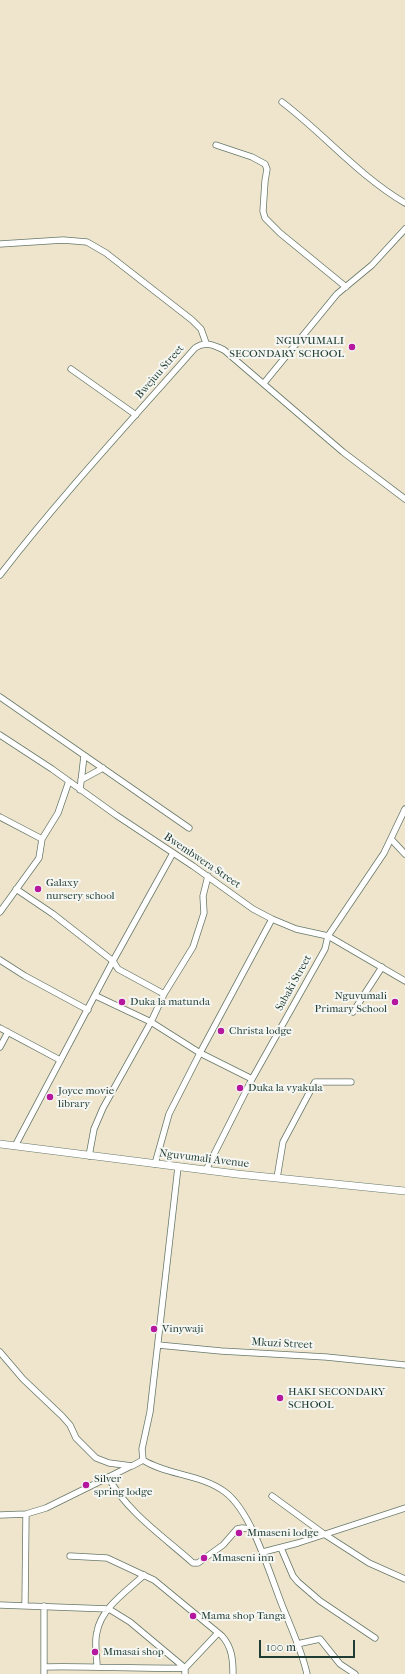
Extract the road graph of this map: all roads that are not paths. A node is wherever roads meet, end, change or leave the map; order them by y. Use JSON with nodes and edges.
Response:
{"nodes":[{"id":1,"x":282,"y":102,"type":"dead end"},
{"id":2,"x":216,"y":145,"type":"dead end"},
{"id":3,"x":405,"y":203,"type":"edge"},
{"id":4,"x":405,"y":229,"type":"edge"},
{"id":5,"x":0,"y":244,"type":"edge"},
{"id":6,"x":346,"y":287,"type":"junction"},
{"id":7,"x":206,"y":343,"type":"junction"},
{"id":8,"x":71,"y":369,"type":"dead end"},
{"id":9,"x":264,"y":383,"type":"junction"},
{"id":10,"x":136,"y":415,"type":"junction"},
{"id":11,"x":405,"y":499,"type":"edge"},
{"id":12,"x":0,"y":575,"type":"edge"},
{"id":13,"x":0,"y":698,"type":"edge"},
{"id":14,"x":0,"y":735,"type":"edge"},
{"id":15,"x":84,"y":756,"type":"junction"},
{"id":16,"x":103,"y":768,"type":"junction"},
{"id":17,"x":81,"y":780,"type":"junction"},
{"id":18,"x":69,"y":781,"type":"junction"},
{"id":19,"x":80,"y":790,"type":"junction"},
{"id":20,"x":405,"y":809,"type":"edge"},
{"id":21,"x":0,"y":817,"type":"edge"},
{"id":22,"x":189,"y":828,"type":"dead end"},
{"id":23,"x":42,"y":839,"type":"junction"},
{"id":24,"x":391,"y":839,"type":"junction"},
{"id":25,"x":173,"y":853,"type":"junction"},
{"id":26,"x":405,"y":854,"type":"edge"},
{"id":27,"x":208,"y":876,"type":"junction"},
{"id":28,"x":16,"y":889,"type":"junction"},
{"id":29,"x":0,"y":912,"type":"edge"},
{"id":30,"x":272,"y":920,"type":"junction"},
{"id":31,"x":328,"y":936,"type":"junction"},
{"id":32,"x":0,"y":960,"type":"edge"},
{"id":33,"x":112,"y":962,"type":"junction"},
{"id":34,"x":382,"y":968,"type":"junction"},
{"id":35,"x":405,"y":981,"type":"edge"},
{"id":36,"x":164,"y":994,"type":"junction"},
{"id":37,"x":96,"y":996,"type":"junction"},
{"id":38,"x":88,"y":1010,"type":"junction"},
{"id":39,"x":353,"y":1012,"type":"dead end"},
{"id":40,"x":151,"y":1022,"type":"junction"},
{"id":41,"x":0,"y":1028,"type":"edge"},
{"id":42,"x":8,"y":1032,"type":"junction"},
{"id":43,"x":0,"y":1047,"type":"edge"},
{"id":44,"x":200,"y":1053,"type":"junction"},
{"id":45,"x":60,"y":1060,"type":"junction"},
{"id":46,"x":252,"y":1079,"type":"junction"},
{"id":47,"x":351,"y":1082,"type":"dead end"},
{"id":48,"x":0,"y":1144,"type":"edge"},
{"id":49,"x":15,"y":1146,"type":"junction"},
{"id":50,"x":89,"y":1156,"type":"junction"},
{"id":51,"x":155,"y":1164,"type":"junction"},
{"id":52,"x":178,"y":1167,"type":"junction"},
{"id":53,"x":206,"y":1170,"type":"junction"},
{"id":54,"x":277,"y":1178,"type":"junction"},
{"id":55,"x":405,"y":1191,"type":"edge"},
{"id":56,"x":158,"y":1345,"type":"junction"},
{"id":57,"x":0,"y":1354,"type":"edge"},
{"id":58,"x":405,"y":1365,"type":"edge"},
{"id":59,"x":143,"y":1460,"type":"junction"},
{"id":60,"x":132,"y":1466,"type":"junction"},
{"id":61,"x":108,"y":1477,"type":"junction"},
{"id":62,"x":272,"y":1496,"type":"dead end"},
{"id":63,"x":405,"y":1508,"type":"edge"},
{"id":64,"x":26,"y":1514,"type":"junction"},
{"id":65,"x":0,"y":1515,"type":"edge"},
{"id":66,"x":251,"y":1529,"type":"junction"},
{"id":67,"x":324,"y":1534,"type":"junction"},
{"id":68,"x":281,"y":1548,"type":"junction"},
{"id":69,"x":263,"y":1552,"type":"junction"},
{"id":70,"x":70,"y":1556,"type":"dead end"},
{"id":71,"x":144,"y":1575,"type":"junction"},
{"id":72,"x":405,"y":1579,"type":"edge"},
{"id":73,"x":0,"y":1605,"type":"edge"},
{"id":74,"x":25,"y":1606,"type":"junction"},
{"id":75,"x":44,"y":1606,"type":"junction"},
{"id":76,"x":109,"y":1609,"type":"junction"},
{"id":77,"x":218,"y":1633,"type":"junction"},
{"id":78,"x":375,"y":1638,"type":"dead end"},
{"id":79,"x":297,"y":1644,"type":"junction"},
{"id":80,"x":97,"y":1666,"type":"junction"},
{"id":81,"x":44,"y":1667,"type":"junction"},
{"id":82,"x":185,"y":1671,"type":"edge"},
{"id":83,"x":44,"y":1674,"type":"edge"},
{"id":84,"x":233,"y":1674,"type":"edge"},
{"id":85,"x":308,"y":1674,"type":"edge"},
{"id":86,"x":355,"y":1674,"type":"edge"}],
"edges":[{"from":1,"to":3,"type":"street"},
{"from":2,"to":6,"type":"street"},
{"from":4,"to":6,"type":"street"},
{"from":5,"to":7,"type":"street"},
{"from":6,"to":9,"type":"street"},
{"from":7,"to":9,"type":"street"},
{"from":7,"to":10,"type":"street","name":"Bwejuu Street"},
{"from":8,"to":10,"type":"street"},
{"from":9,"to":11,"type":"street"},
{"from":10,"to":12,"type":"street","name":"Bwejuu Street"},
{"from":13,"to":15,"type":"street"},
{"from":14,"to":18,"type":"street","name":"Bwembwera Street"},
{"from":15,"to":16,"type":"street"},
{"from":15,"to":17,"type":"street"},
{"from":16,"to":17,"type":"street"},
{"from":16,"to":22,"type":"street"},
{"from":17,"to":19,"type":"street"},
{"from":18,"to":19,"type":"street","name":"Bwembwera Street"},
{"from":18,"to":23,"type":"street"},
{"from":19,"to":25,"type":"street","name":"Bwembwera Street"},
{"from":20,"to":24,"type":"street","name":"Sabaki Street"},
{"from":21,"to":23,"type":"street"},
{"from":23,"to":28,"type":"street"},
{"from":24,"to":26,"type":"street"},
{"from":24,"to":31,"type":"street","name":"Sabaki Street"},
{"from":25,"to":27,"type":"street","name":"Bwembwera Street"},
{"from":25,"to":33,"type":"street"},
{"from":27,"to":30,"type":"street","name":"Bwembwera Street"},
{"from":27,"to":36,"type":"street"},
{"from":28,"to":29,"type":"street"},
{"from":28,"to":33,"type":"street"},
{"from":30,"to":31,"type":"street","name":"Bwembwera Street"},
{"from":30,"to":44,"type":"street"},
{"from":31,"to":34,"type":"street","name":"Bwembwera Street"},
{"from":31,"to":46,"type":"street","name":"Sabaki Street"},
{"from":32,"to":38,"type":"street"},
{"from":33,"to":36,"type":"street"},
{"from":33,"to":37,"type":"street"},
{"from":34,"to":35,"type":"street","name":"Bwembwera Street"},
{"from":34,"to":39,"type":"street"},
{"from":36,"to":40,"type":"street"},
{"from":37,"to":38,"type":"street"},
{"from":37,"to":40,"type":"street"},
{"from":38,"to":45,"type":"street"},
{"from":40,"to":44,"type":"street"},
{"from":40,"to":50,"type":"street"},
{"from":41,"to":42,"type":"street"},
{"from":42,"to":43,"type":"street"},
{"from":42,"to":45,"type":"street"},
{"from":44,"to":46,"type":"street"},
{"from":44,"to":51,"type":"street"},
{"from":45,"to":49,"type":"street"},
{"from":46,"to":53,"type":"street","name":"Sabaki Street"},
{"from":47,"to":54,"type":"street"},
{"from":48,"to":49,"type":"street","name":"Nguvumali Avenue"},
{"from":49,"to":50,"type":"street","name":"Nguvumali Avenue"},
{"from":50,"to":51,"type":"street","name":"Nguvumali Avenue"},
{"from":51,"to":52,"type":"street","name":"Nguvumali Avenue"},
{"from":52,"to":53,"type":"street","name":"Nguvumali Avenue"},
{"from":52,"to":56,"type":"street"},
{"from":53,"to":54,"type":"street","name":"Nguvumali Avenue"},
{"from":54,"to":55,"type":"street","name":"Nguvumali Avenue"},
{"from":56,"to":58,"type":"street","name":"Mkuzi Street"},
{"from":56,"to":59,"type":"street"},
{"from":57,"to":60,"type":"street"},
{"from":59,"to":60,"type":"street"},
{"from":59,"to":66,"type":"street"},
{"from":60,"to":61,"type":"street"},
{"from":61,"to":64,"type":"street"},
{"from":61,"to":66,"type":"street"},
{"from":62,"to":67,"type":"street"},
{"from":63,"to":67,"type":"street"},
{"from":64,"to":65,"type":"street"},
{"from":64,"to":74,"type":"street"},
{"from":66,"to":69,"type":"street"},
{"from":67,"to":68,"type":"street"},
{"from":67,"to":72,"type":"street"},
{"from":68,"to":69,"type":"street"},
{"from":68,"to":78,"type":"street"},
{"from":69,"to":79,"type":"street"},
{"from":70,"to":71,"type":"street"},
{"from":71,"to":76,"type":"street"},
{"from":71,"to":77,"type":"street"},
{"from":73,"to":74,"type":"street"},
{"from":74,"to":75,"type":"street"},
{"from":75,"to":76,"type":"street"},
{"from":75,"to":81,"type":"street"},
{"from":76,"to":80,"type":"street"},
{"from":76,"to":82,"type":"street"},
{"from":77,"to":82,"type":"street"},
{"from":77,"to":84,"type":"street"},
{"from":79,"to":85,"type":"street"},
{"from":79,"to":86,"type":"street"},
{"from":80,"to":81,"type":"street"},
{"from":80,"to":82,"type":"street"},
{"from":81,"to":83,"type":"street"}]}
